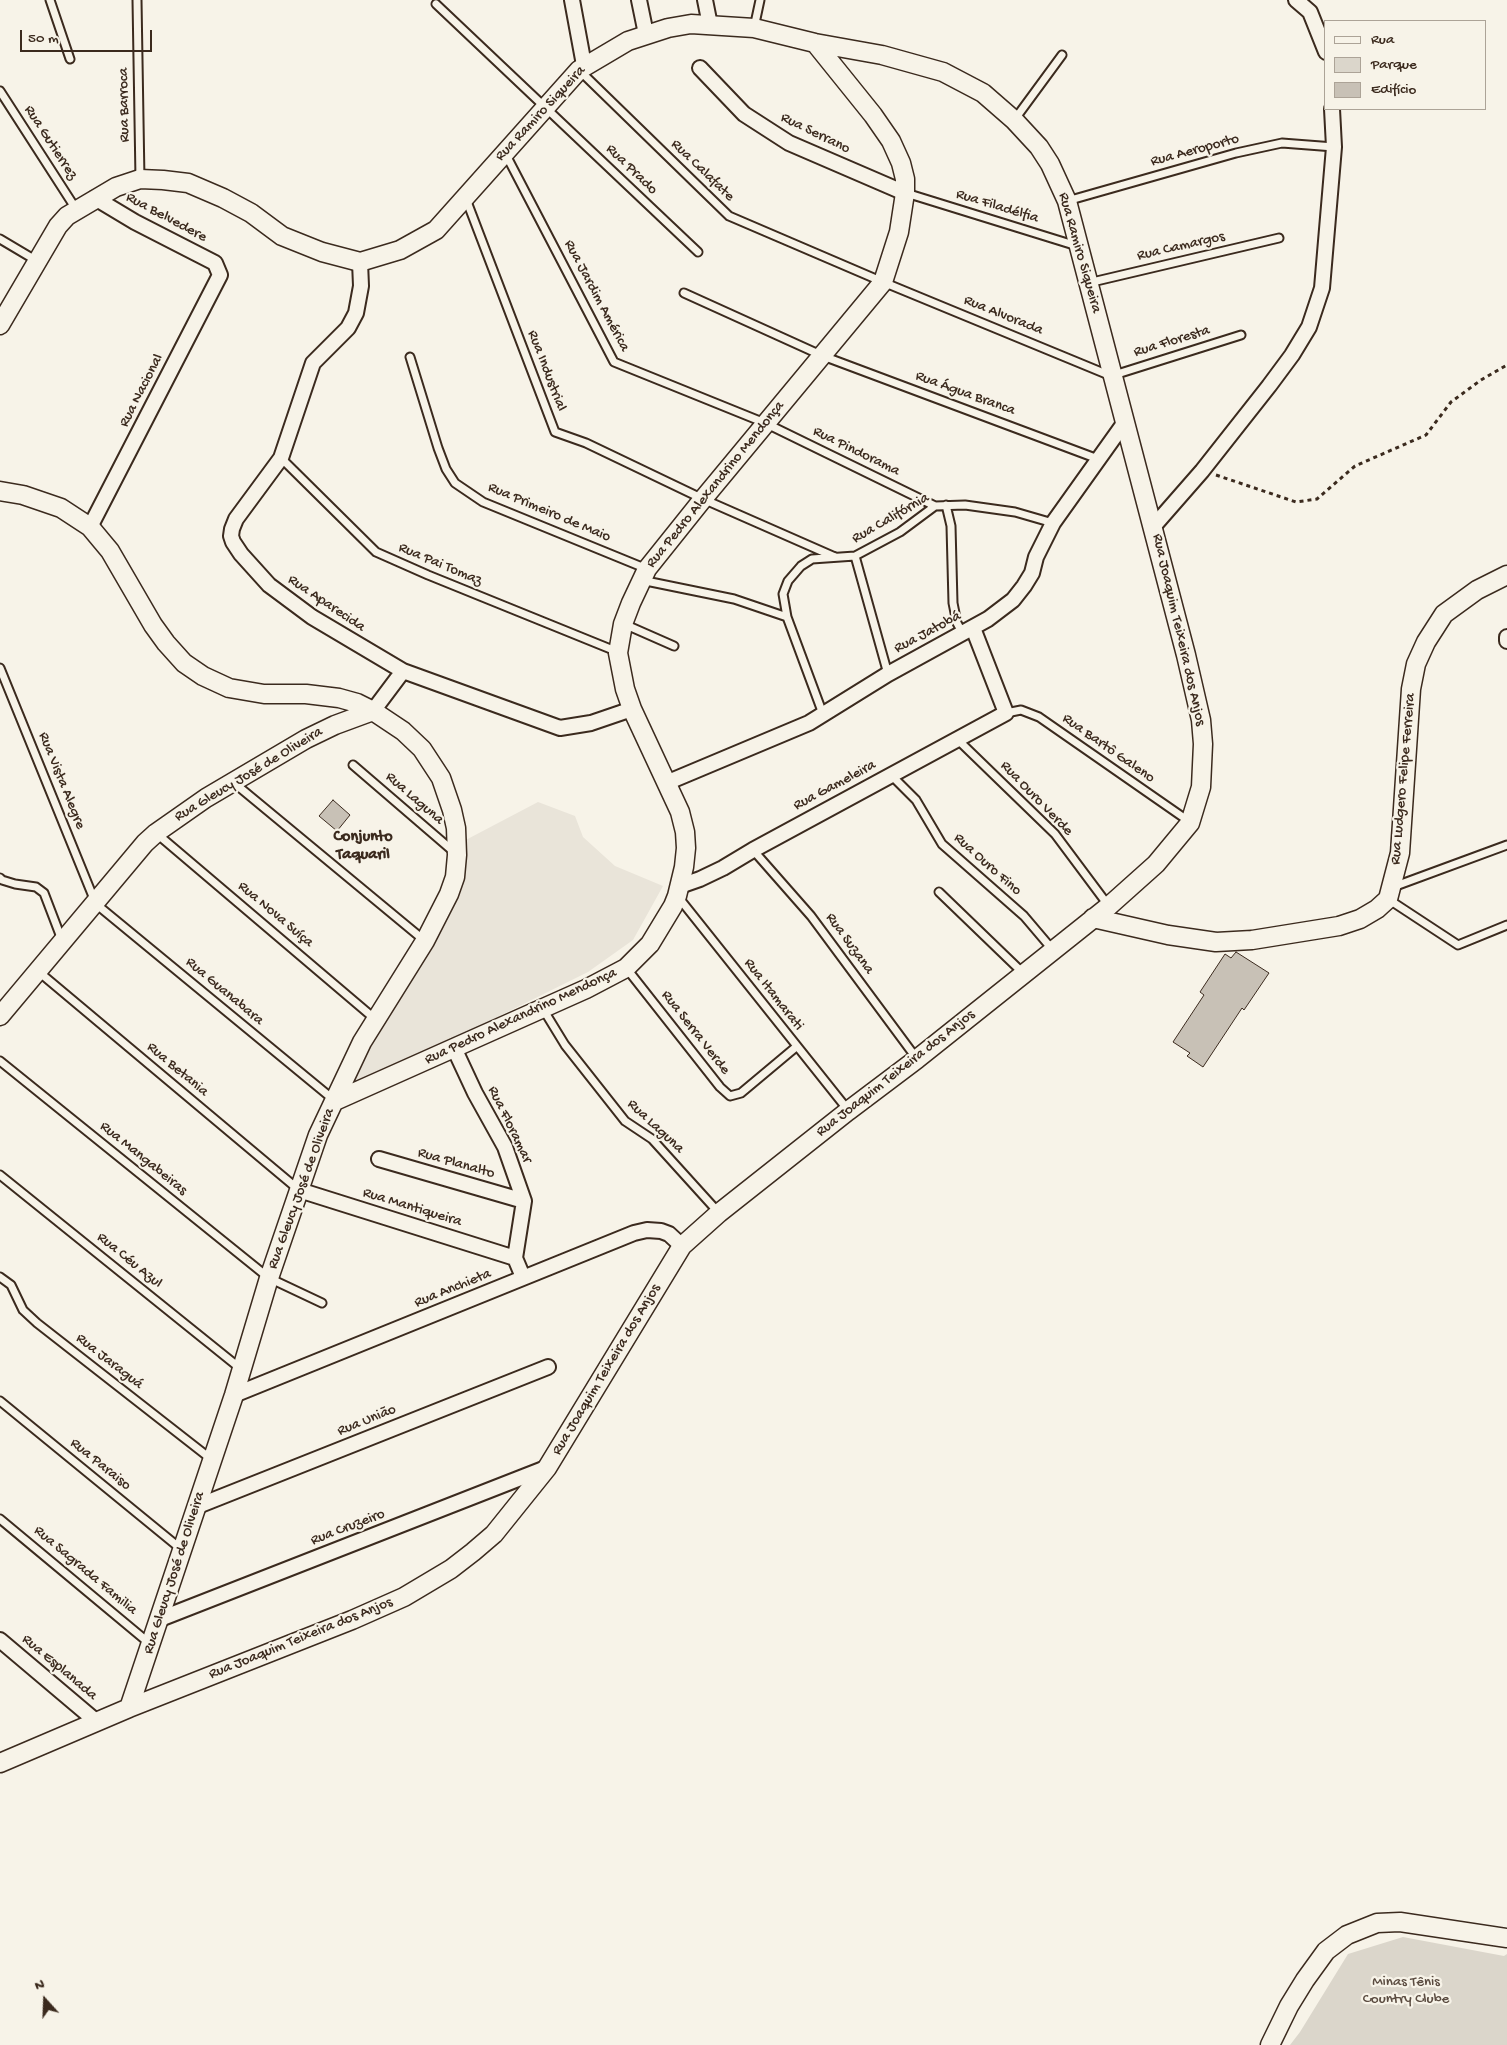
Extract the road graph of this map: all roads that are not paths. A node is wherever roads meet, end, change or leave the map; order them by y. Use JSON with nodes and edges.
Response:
{"nodes":[{"id":1,"x":50,"y":0,"type":"edge"},
{"id":2,"x":137,"y":0,"type":"edge"},
{"id":3,"x":572,"y":0,"type":"edge"},
{"id":4,"x":639,"y":0,"type":"edge"},
{"id":5,"x":705,"y":0,"type":"edge"},
{"id":6,"x":760,"y":0,"type":"edge"},
{"id":7,"x":1296,"y":0,"type":"edge"},
{"id":8,"x":436,"y":4,"type":"dead end"},
{"id":9,"x":710,"y":25,"type":"junction"},
{"id":10,"x":754,"y":28,"type":"junction"},
{"id":11,"x":646,"y":34,"type":"junction"},
{"id":12,"x":815,"y":43,"type":"junction"},
{"id":13,"x":1324,"y":47,"type":"edge"},
{"id":14,"x":1062,"y":55,"type":"dead end"},
{"id":15,"x":70,"y":59,"type":"dead end"},
{"id":16,"x":582,"y":68,"type":"junction"},
{"id":17,"x":700,"y":68,"type":"dead end"},
{"id":18,"x":0,"y":91,"type":"edge"},
{"id":19,"x":545,"y":108,"type":"junction"},
{"id":20,"x":1332,"y":110,"type":"edge"},
{"id":21,"x":1014,"y":120,"type":"junction"},
{"id":22,"x":1334,"y":147,"type":"junction"},
{"id":23,"x":505,"y":153,"type":"junction"},
{"id":24,"x":140,"y":180,"type":"junction"},
{"id":25,"x":905,"y":193,"type":"junction"},
{"id":26,"x":465,"y":196,"type":"junction"},
{"id":27,"x":95,"y":198,"type":"junction"},
{"id":28,"x":1067,"y":201,"type":"junction"},
{"id":29,"x":76,"y":209,"type":"junction"},
{"id":30,"x":1280,"y":238,"type":"dead end"},
{"id":31,"x":0,"y":240,"type":"edge"},
{"id":32,"x":1080,"y":247,"type":"junction"},
{"id":33,"x":698,"y":252,"type":"dead end"},
{"id":34,"x":38,"y":262,"type":"junction"},
{"id":35,"x":360,"y":262,"type":"junction"},
{"id":36,"x":219,"y":269,"type":"joint"},
{"id":37,"x":883,"y":282,"type":"junction"},
{"id":38,"x":1088,"y":283,"type":"junction"},
{"id":39,"x":684,"y":293,"type":"dead end"},
{"id":40,"x":0,"y":325,"type":"edge"},
{"id":41,"x":1241,"y":335,"type":"dead end"},
{"id":42,"x":823,"y":356,"type":"junction"},
{"id":43,"x":410,"y":357,"type":"dead end"},
{"id":44,"x":1112,"y":376,"type":"junction"},
{"id":45,"x":1125,"y":422,"type":"junction"},
{"id":46,"x":765,"y":423,"type":"junction"},
{"id":47,"x":281,"y":458,"type":"junction"},
{"id":48,"x":1098,"y":459,"type":"junction"},
{"id":49,"x":0,"y":491,"type":"edge"},
{"id":50,"x":703,"y":499,"type":"junction"},
{"id":51,"x":946,"y":505,"type":"junction"},
{"id":52,"x":935,"y":506,"type":"junction"},
{"id":53,"x":1052,"y":523,"type":"junction"},
{"id":54,"x":90,"y":527,"type":"junction"},
{"id":55,"x":1153,"y":527,"type":"junction"},
{"id":56,"x":854,"y":556,"type":"junction"},
{"id":57,"x":835,"y":557,"type":"junction"},
{"id":58,"x":644,"y":575,"type":"junction"},
{"id":59,"x":1507,"y":575,"type":"edge"},
{"id":60,"x":787,"y":617,"type":"junction"},
{"id":61,"x":623,"y":624,"type":"junction"},
{"id":62,"x":968,"y":630,"type":"junction"},
{"id":63,"x":1507,"y":637,"type":"edge"},
{"id":64,"x":1507,"y":641,"type":"edge"},
{"id":65,"x":674,"y":646,"type":"dead end"},
{"id":66,"x":618,"y":653,"type":"junction"},
{"id":67,"x":0,"y":668,"type":"edge"},
{"id":68,"x":403,"y":671,"type":"junction"},
{"id":69,"x":888,"y":674,"type":"junction"},
{"id":70,"x":632,"y":709,"type":"junction"},
{"id":71,"x":373,"y":711,"type":"junction"},
{"id":72,"x":1006,"y":713,"type":"junction"},
{"id":73,"x":823,"y":714,"type":"junction"},
{"id":74,"x":957,"y":739,"type":"junction"},
{"id":75,"x":353,"y":764,"type":"dead end"},
{"id":76,"x":890,"y":775,"type":"junction"},
{"id":77,"x":233,"y":782,"type":"junction"},
{"id":78,"x":666,"y":782,"type":"junction"},
{"id":79,"x":1190,"y":823,"type":"junction"},
{"id":80,"x":156,"y":833,"type":"junction"},
{"id":81,"x":1507,"y":845,"type":"edge"},
{"id":82,"x":753,"y":850,"type":"junction"},
{"id":83,"x":457,"y":855,"type":"junction"},
{"id":84,"x":0,"y":878,"type":"edge"},
{"id":85,"x":678,"y":891,"type":"junction"},
{"id":86,"x":938,"y":892,"type":"dead end"},
{"id":87,"x":1390,"y":893,"type":"junction"},
{"id":88,"x":96,"y":904,"type":"junction"},
{"id":89,"x":1109,"y":906,"type":"junction"},
{"id":90,"x":1092,"y":918,"type":"junction"},
{"id":91,"x":1507,"y":925,"type":"edge"},
{"id":92,"x":426,"y":941,"type":"junction"},
{"id":93,"x":62,"y":942,"type":"junction"},
{"id":94,"x":1052,"y":949,"type":"junction"},
{"id":95,"x":626,"y":968,"type":"junction"},
{"id":96,"x":37,"y":970,"type":"junction"},
{"id":97,"x":1023,"y":974,"type":"junction"},
{"id":98,"x":5,"y":1007,"type":"edge"},
{"id":99,"x":543,"y":1008,"type":"junction"},
{"id":100,"x":375,"y":1019,"type":"junction"},
{"id":101,"x":796,"y":1047,"type":"junction"},
{"id":102,"x":454,"y":1048,"type":"junction"},
{"id":103,"x":0,"y":1060,"type":"edge"},
{"id":104,"x":917,"y":1060,"type":"junction"},
{"id":105,"x":335,"y":1101,"type":"junction"},
{"id":106,"x":848,"y":1111,"type":"junction"},
{"id":107,"x":379,"y":1159,"type":"dead end"},
{"id":108,"x":0,"y":1175,"type":"edge"},
{"id":109,"x":299,"y":1190,"type":"junction"},
{"id":110,"x":524,"y":1200,"type":"junction"},
{"id":111,"x":719,"y":1213,"type":"junction"},
{"id":112,"x":682,"y":1246,"type":"junction"},
{"id":113,"x":515,"y":1258,"type":"junction"},
{"id":114,"x":0,"y":1277,"type":"edge"},
{"id":115,"x":269,"y":1278,"type":"junction"},
{"id":116,"x":523,"y":1278,"type":"junction"},
{"id":117,"x":322,"y":1303,"type":"dead end"},
{"id":118,"x":548,"y":1367,"type":"dead end"},
{"id":119,"x":241,"y":1369,"type":"junction"},
{"id":120,"x":234,"y":1395,"type":"junction"},
{"id":121,"x":0,"y":1401,"type":"edge"},
{"id":122,"x":212,"y":1459,"type":"junction"},
{"id":123,"x":547,"y":1468,"type":"junction"},
{"id":124,"x":198,"y":1506,"type":"junction"},
{"id":125,"x":0,"y":1519,"type":"edge"},
{"id":126,"x":184,"y":1550,"type":"junction"},
{"id":127,"x":160,"y":1619,"type":"junction"},
{"id":128,"x":0,"y":1640,"type":"edge"},
{"id":129,"x":152,"y":1644,"type":"junction"},
{"id":130,"x":129,"y":1708,"type":"junction"},
{"id":131,"x":97,"y":1722,"type":"junction"},
{"id":132,"x":0,"y":1763,"type":"edge"},
{"id":133,"x":1507,"y":1938,"type":"edge"},
{"id":134,"x":1270,"y":2045,"type":"edge"}],
"edges":[{"from":1,"to":15,"type":"lane"},
{"from":2,"to":24,"type":"lane","name":"Rua Barroca"},
{"from":3,"to":16,"type":"street"},
{"from":4,"to":11,"type":"street"},
{"from":5,"to":9,"type":"street"},
{"from":6,"to":10,"type":"lane"},
{"from":7,"to":13,"type":"street"},
{"from":8,"to":19,"type":"lane","name":"Rua Prado"},
{"from":9,"to":10,"type":"street","name":"Rua Ramiro Siqueira"},
{"from":9,"to":11,"type":"street","name":"Rua Ramiro Siqueira"},
{"from":10,"to":12,"type":"street","name":"Rua Ramiro Siqueira"},
{"from":11,"to":16,"type":"street","name":"Rua Ramiro Siqueira"},
{"from":12,"to":21,"type":"street","name":"Rua Ramiro Siqueira"},
{"from":12,"to":25,"type":"street","name":"Rua Pedro Alexandrino Mendonça"},
{"from":14,"to":21,"type":"lane"},
{"from":16,"to":19,"type":"street","name":"Rua Ramiro Siqueira"},
{"from":16,"to":37,"type":"lane","name":"Rua Calafate"},
{"from":17,"to":25,"type":"street","name":"Rua Serrano"},
{"from":18,"to":29,"type":"lane","name":"Rua Gutierrez"},
{"from":19,"to":23,"type":"street","name":"Rua Ramiro Siqueira"},
{"from":19,"to":33,"type":"lane","name":"Rua Prado"},
{"from":20,"to":22,"type":"street","name":"Rua Joaquim Teixeira dos Anjos"},
{"from":21,"to":28,"type":"street","name":"Rua Ramiro Siqueira"},
{"from":22,"to":28,"type":"lane","name":"Rua Aeroporto"},
{"from":22,"to":55,"type":"street","name":"Rua Joaquim Teixeira dos Anjos"},
{"from":23,"to":26,"type":"street","name":"Rua Ramiro Siqueira"},
{"from":23,"to":46,"type":"lane","name":"Rua Jardim América"},
{"from":24,"to":27,"type":"street"},
{"from":24,"to":35,"type":"street"},
{"from":25,"to":32,"type":"lane","name":"Rua Filadélfia"},
{"from":25,"to":37,"type":"street","name":"Rua Pedro Alexandrino Mendonça"},
{"from":26,"to":35,"type":"street","name":"Rua Ramiro Siqueira"},
{"from":26,"to":50,"type":"lane","name":"Rua Industrial"},
{"from":27,"to":29,"type":"street"},
{"from":27,"to":36,"type":"street","name":"Rua Belvedere"},
{"from":28,"to":32,"type":"street","name":"Rua Ramiro Siqueira"},
{"from":29,"to":34,"type":"street"},
{"from":30,"to":38,"type":"lane","name":"Rua Camargos"},
{"from":31,"to":34,"type":"lane"},
{"from":32,"to":38,"type":"street","name":"Rua Ramiro Siqueira"},
{"from":34,"to":40,"type":"street"},
{"from":35,"to":47,"type":"street","name":"Rua Aparecida"},
{"from":36,"to":54,"type":"street","name":"Rua Nacional"},
{"from":37,"to":42,"type":"street","name":"Rua Pedro Alexandrino Mendonça"},
{"from":37,"to":44,"type":"lane","name":"Rua Alvorada"},
{"from":38,"to":44,"type":"street","name":"Rua Ramiro Siqueira"},
{"from":39,"to":42,"type":"lane"},
{"from":41,"to":44,"type":"lane","name":"Rua Floresta"},
{"from":42,"to":46,"type":"street","name":"Rua Pedro Alexandrino Mendonça"},
{"from":42,"to":48,"type":"lane","name":"Rua Água Branca"},
{"from":43,"to":58,"type":"lane","name":"Rua Primeiro de Maio"},
{"from":44,"to":45,"type":"street","name":"Rua Ramiro Siqueira"},
{"from":45,"to":48,"type":"street","name":"Rua Jatobá"},
{"from":45,"to":55,"type":"street","name":"Rua Ramiro Siqueira"},
{"from":46,"to":50,"type":"street","name":"Rua Pedro Alexandrino Mendonça"},
{"from":46,"to":52,"type":"lane","name":"Rua Pindorama"},
{"from":47,"to":66,"type":"lane","name":"Rua Pai Tomaz"},
{"from":47,"to":68,"type":"street","name":"Rua Aparecida"},
{"from":48,"to":53,"type":"street","name":"Rua Jatobá"},
{"from":49,"to":54,"type":"street","name":"Rua Gleucy José de Oliveira"},
{"from":50,"to":57,"type":"lane","name":"Rua Industrial"},
{"from":50,"to":58,"type":"street","name":"Rua Pedro Alexandrino Mendonça"},
{"from":51,"to":52,"type":"lane","name":"Rua Califórnia"},
{"from":51,"to":53,"type":"lane","name":"Rua Califórnia"},
{"from":51,"to":62,"type":"lane"},
{"from":52,"to":56,"type":"lane","name":"Rua Califórnia"},
{"from":53,"to":62,"type":"street","name":"Rua Jatobá"},
{"from":54,"to":71,"type":"street","name":"Rua Gleucy José de Oliveira"},
{"from":55,"to":79,"type":"street","name":"Rua Joaquim Teixeira dos Anjos"},
{"from":56,"to":57,"type":"lane","name":"Rua Califórnia"},
{"from":56,"to":69,"type":"lane"},
{"from":57,"to":60,"type":"lane","name":"Rua Califórnia"},
{"from":58,"to":60,"type":"lane"},
{"from":58,"to":61,"type":"street","name":"Rua Pedro Alexandrino Mendonça"},
{"from":59,"to":87,"type":"street","name":"Rua Ludgero Felipe Ferreira"},
{"from":60,"to":73,"type":"lane","name":"Rua Califórnia"},
{"from":61,"to":65,"type":"lane"},
{"from":61,"to":66,"type":"street","name":"Rua Pedro Alexandrino Mendonça"},
{"from":62,"to":69,"type":"street","name":"Rua Jatobá"},
{"from":62,"to":72,"type":"street"},
{"from":63,"to":64,"type":"street"},
{"from":66,"to":70,"type":"street","name":"Rua Pedro Alexandrino Mendonça"},
{"from":67,"to":88,"type":"lane","name":"Rua Vista Alegre"},
{"from":68,"to":70,"type":"street","name":"Rua Aparecida"},
{"from":68,"to":71,"type":"street"},
{"from":69,"to":73,"type":"street","name":"Rua Jatobá"},
{"from":70,"to":78,"type":"street","name":"Rua Pedro Alexandrino Mendonça"},
{"from":71,"to":77,"type":"street","name":"Rua Gleucy José de Oliveira"},
{"from":71,"to":83,"type":"street","name":"Rua Gleucy José de Oliveira"},
{"from":72,"to":74,"type":"street","name":"Rua Gameleira"},
{"from":72,"to":79,"type":"lane","name":"Rua Bartô Galeno"},
{"from":73,"to":78,"type":"street","name":"Rua Jatobá"},
{"from":74,"to":76,"type":"street","name":"Rua Gameleira"},
{"from":74,"to":89,"type":"lane","name":"Rua Ouro Verde"},
{"from":75,"to":83,"type":"lane","name":"Rua Laguna"},
{"from":76,"to":82,"type":"street","name":"Rua Gameleira"},
{"from":76,"to":94,"type":"lane","name":"Rua Ouro Fino"},
{"from":77,"to":80,"type":"street","name":"Rua Gleucy José de Oliveira"},
{"from":77,"to":92,"type":"lane"},
{"from":78,"to":85,"type":"street","name":"Rua Pedro Alexandrino Mendonça"},
{"from":79,"to":89,"type":"street","name":"Rua Joaquim Teixeira dos Anjos"},
{"from":80,"to":88,"type":"street","name":"Rua Gleucy José de Oliveira"},
{"from":80,"to":100,"type":"lane","name":"Rua Nova Suíça"},
{"from":81,"to":87,"type":"lane"},
{"from":82,"to":85,"type":"street","name":"Rua Gameleira"},
{"from":82,"to":104,"type":"lane","name":"Rua Suzana"},
{"from":83,"to":92,"type":"street","name":"Rua Gleucy José de Oliveira"},
{"from":84,"to":93,"type":"lane"},
{"from":85,"to":95,"type":"street","name":"Rua Pedro Alexandrino Mendonça"},
{"from":85,"to":101,"type":"lane","name":"Rua Itamarati"},
{"from":86,"to":97,"type":"lane"},
{"from":87,"to":90,"type":"street"},
{"from":87,"to":91,"type":"lane"},
{"from":88,"to":93,"type":"street","name":"Rua Gleucy José de Oliveira"},
{"from":88,"to":105,"type":"lane","name":"Rua Guanabara"},
{"from":89,"to":90,"type":"street","name":"Rua Joaquim Teixeira dos Anjos"},
{"from":90,"to":94,"type":"street","name":"Rua Joaquim Teixeira dos Anjos"},
{"from":92,"to":100,"type":"street","name":"Rua Gleucy José de Oliveira"},
{"from":93,"to":96,"type":"street","name":"Rua Gleucy José de Oliveira"},
{"from":94,"to":97,"type":"street","name":"Rua Joaquim Teixeira dos Anjos"},
{"from":95,"to":99,"type":"street","name":"Rua Pedro Alexandrino Mendonça"},
{"from":95,"to":101,"type":"lane","name":"Rua Serra Verde"},
{"from":96,"to":98,"type":"street","name":"Rua Gleucy José de Oliveira"},
{"from":96,"to":109,"type":"lane","name":"Rua Betania"},
{"from":97,"to":104,"type":"street","name":"Rua Joaquim Teixeira dos Anjos"},
{"from":99,"to":102,"type":"street","name":"Rua Pedro Alexandrino Mendonça"},
{"from":99,"to":111,"type":"lane","name":"Rua Laguna"},
{"from":100,"to":105,"type":"street","name":"Rua Gleucy José de Oliveira"},
{"from":101,"to":106,"type":"lane","name":"Rua Itamarati"},
{"from":102,"to":105,"type":"street","name":"Rua Pedro Alexandrino Mendonça"},
{"from":102,"to":110,"type":"street","name":"Rua Floramar"},
{"from":103,"to":115,"type":"lane","name":"Rua Mangabeiras"},
{"from":104,"to":106,"type":"street","name":"Rua Joaquim Teixeira dos Anjos"},
{"from":105,"to":109,"type":"street","name":"Rua Gleucy José de Oliveira"},
{"from":106,"to":111,"type":"street","name":"Rua Joaquim Teixeira dos Anjos"},
{"from":107,"to":110,"type":"street","name":"Rua Planalto"},
{"from":108,"to":119,"type":"lane","name":"Rua Céu Azul"},
{"from":109,"to":113,"type":"street","name":"Rua Mantiqueira"},
{"from":109,"to":115,"type":"street","name":"Rua Gleucy José de Oliveira"},
{"from":110,"to":113,"type":"street","name":"Rua Floramar"},
{"from":111,"to":112,"type":"street","name":"Rua Joaquim Teixeira dos Anjos"},
{"from":112,"to":116,"type":"street","name":"Rua Anchieta"},
{"from":112,"to":123,"type":"street","name":"Rua Joaquim Teixeira dos Anjos"},
{"from":113,"to":116,"type":"street"},
{"from":114,"to":122,"type":"lane","name":"Rua Jaraguá"},
{"from":115,"to":117,"type":"lane","name":"Rua Mangabeiras"},
{"from":115,"to":119,"type":"street","name":"Rua Gleucy José de Oliveira"},
{"from":116,"to":120,"type":"street","name":"Rua Anchieta"},
{"from":118,"to":124,"type":"street","name":"Rua União"},
{"from":119,"to":120,"type":"street","name":"Rua Gleucy José de Oliveira"},
{"from":120,"to":122,"type":"street","name":"Rua Gleucy José de Oliveira"},
{"from":121,"to":126,"type":"lane","name":"Rua Paraiso"},
{"from":122,"to":124,"type":"street","name":"Rua Gleucy José de Oliveira"},
{"from":123,"to":127,"type":"street","name":"Rua Cruzeiro"},
{"from":123,"to":130,"type":"street","name":"Rua Joaquim Teixeira dos Anjos"},
{"from":124,"to":126,"type":"street","name":"Rua Gleucy José de Oliveira"},
{"from":125,"to":129,"type":"lane","name":"Rua Sagrada Familia"},
{"from":126,"to":127,"type":"street","name":"Rua Gleucy José de Oliveira"},
{"from":127,"to":129,"type":"street","name":"Rua Gleucy José de Oliveira"},
{"from":128,"to":131,"type":"street","name":"Rua Esplanada"},
{"from":129,"to":130,"type":"street","name":"Rua Gleucy José de Oliveira"},
{"from":130,"to":131,"type":"street","name":"Rua Joaquim Teixeira dos Anjos"},
{"from":131,"to":132,"type":"street","name":"Rua Joaquim Teixeira dos Anjos"},
{"from":133,"to":134,"type":"street"}]}
